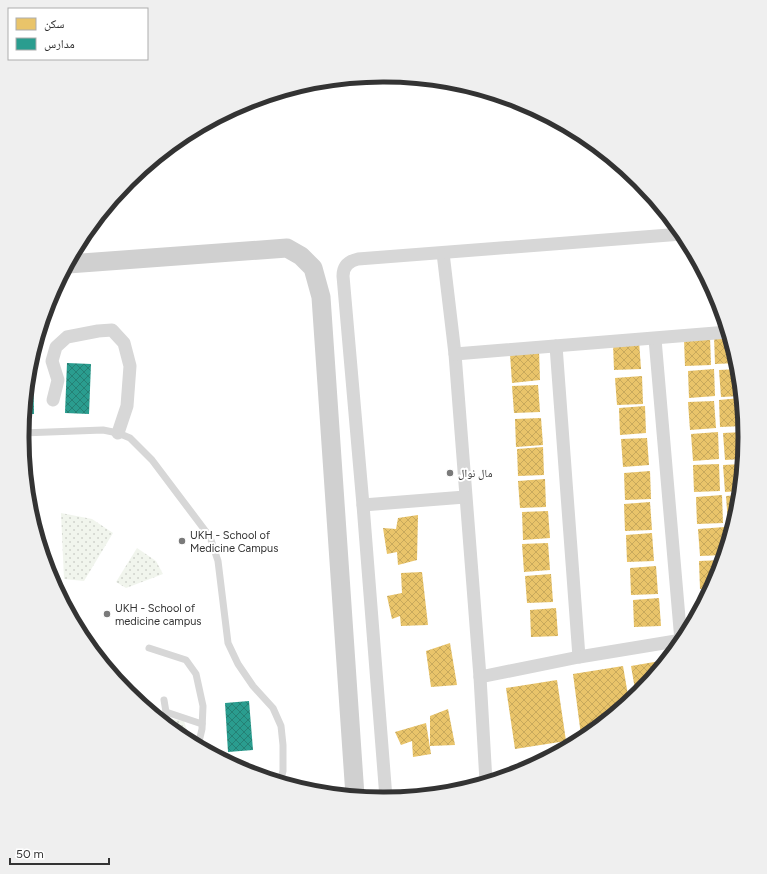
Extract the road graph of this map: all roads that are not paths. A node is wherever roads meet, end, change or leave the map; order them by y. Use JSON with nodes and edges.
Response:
{"nodes":[{"id":1,"x":674,"y":235,"type":"edge"},
{"id":2,"x":443,"y":253,"type":"junction"},
{"id":3,"x":74,"y":264,"type":"edge"},
{"id":4,"x":722,"y":333,"type":"edge"},
{"id":5,"x":655,"y":339,"type":"junction"},
{"id":6,"x":556,"y":346,"type":"junction"},
{"id":7,"x":455,"y":354,"type":"junction"},
{"id":8,"x":53,"y":400,"type":"dead end"},
{"id":9,"x":29,"y":433,"type":"edge"},
{"id":10,"x":118,"y":433,"type":"junction"},
{"id":11,"x":466,"y":497,"type":"junction"},
{"id":12,"x":363,"y":505,"type":"junction"},
{"id":13,"x":680,"y":631,"type":"edge"},
{"id":14,"x":673,"y":641,"type":"edge"},
{"id":15,"x":149,"y":648,"type":"dead end"},
{"id":16,"x":579,"y":658,"type":"junction"},
{"id":17,"x":480,"y":677,"type":"junction"},
{"id":18,"x":164,"y":700,"type":"dead end"},
{"id":19,"x":202,"y":724,"type":"junction"},
{"id":20,"x":199,"y":740,"type":"edge"},
{"id":21,"x":282,"y":776,"type":"edge"},
{"id":22,"x":486,"y":776,"type":"edge"},
{"id":23,"x":355,"y":790,"type":"edge"},
{"id":24,"x":386,"y":792,"type":"edge"}],
"edges":[{"from":1,"to":2,"type":"street"},
{"from":2,"to":7,"type":"street"},
{"from":2,"to":12,"type":"street"},
{"from":3,"to":23,"type":"street"},
{"from":4,"to":5,"type":"street"},
{"from":5,"to":6,"type":"street"},
{"from":5,"to":13,"type":"street"},
{"from":6,"to":7,"type":"street"},
{"from":6,"to":16,"type":"street"},
{"from":7,"to":11,"type":"street"},
{"from":8,"to":10,"type":"street"},
{"from":9,"to":10,"type":"lane"},
{"from":10,"to":21,"type":"lane"},
{"from":11,"to":12,"type":"street"},
{"from":11,"to":17,"type":"street"},
{"from":12,"to":24,"type":"street"},
{"from":14,"to":16,"type":"street"},
{"from":15,"to":19,"type":"lane"},
{"from":16,"to":17,"type":"street"},
{"from":17,"to":22,"type":"street"},
{"from":18,"to":19,"type":"lane"},
{"from":19,"to":20,"type":"lane"}]}
